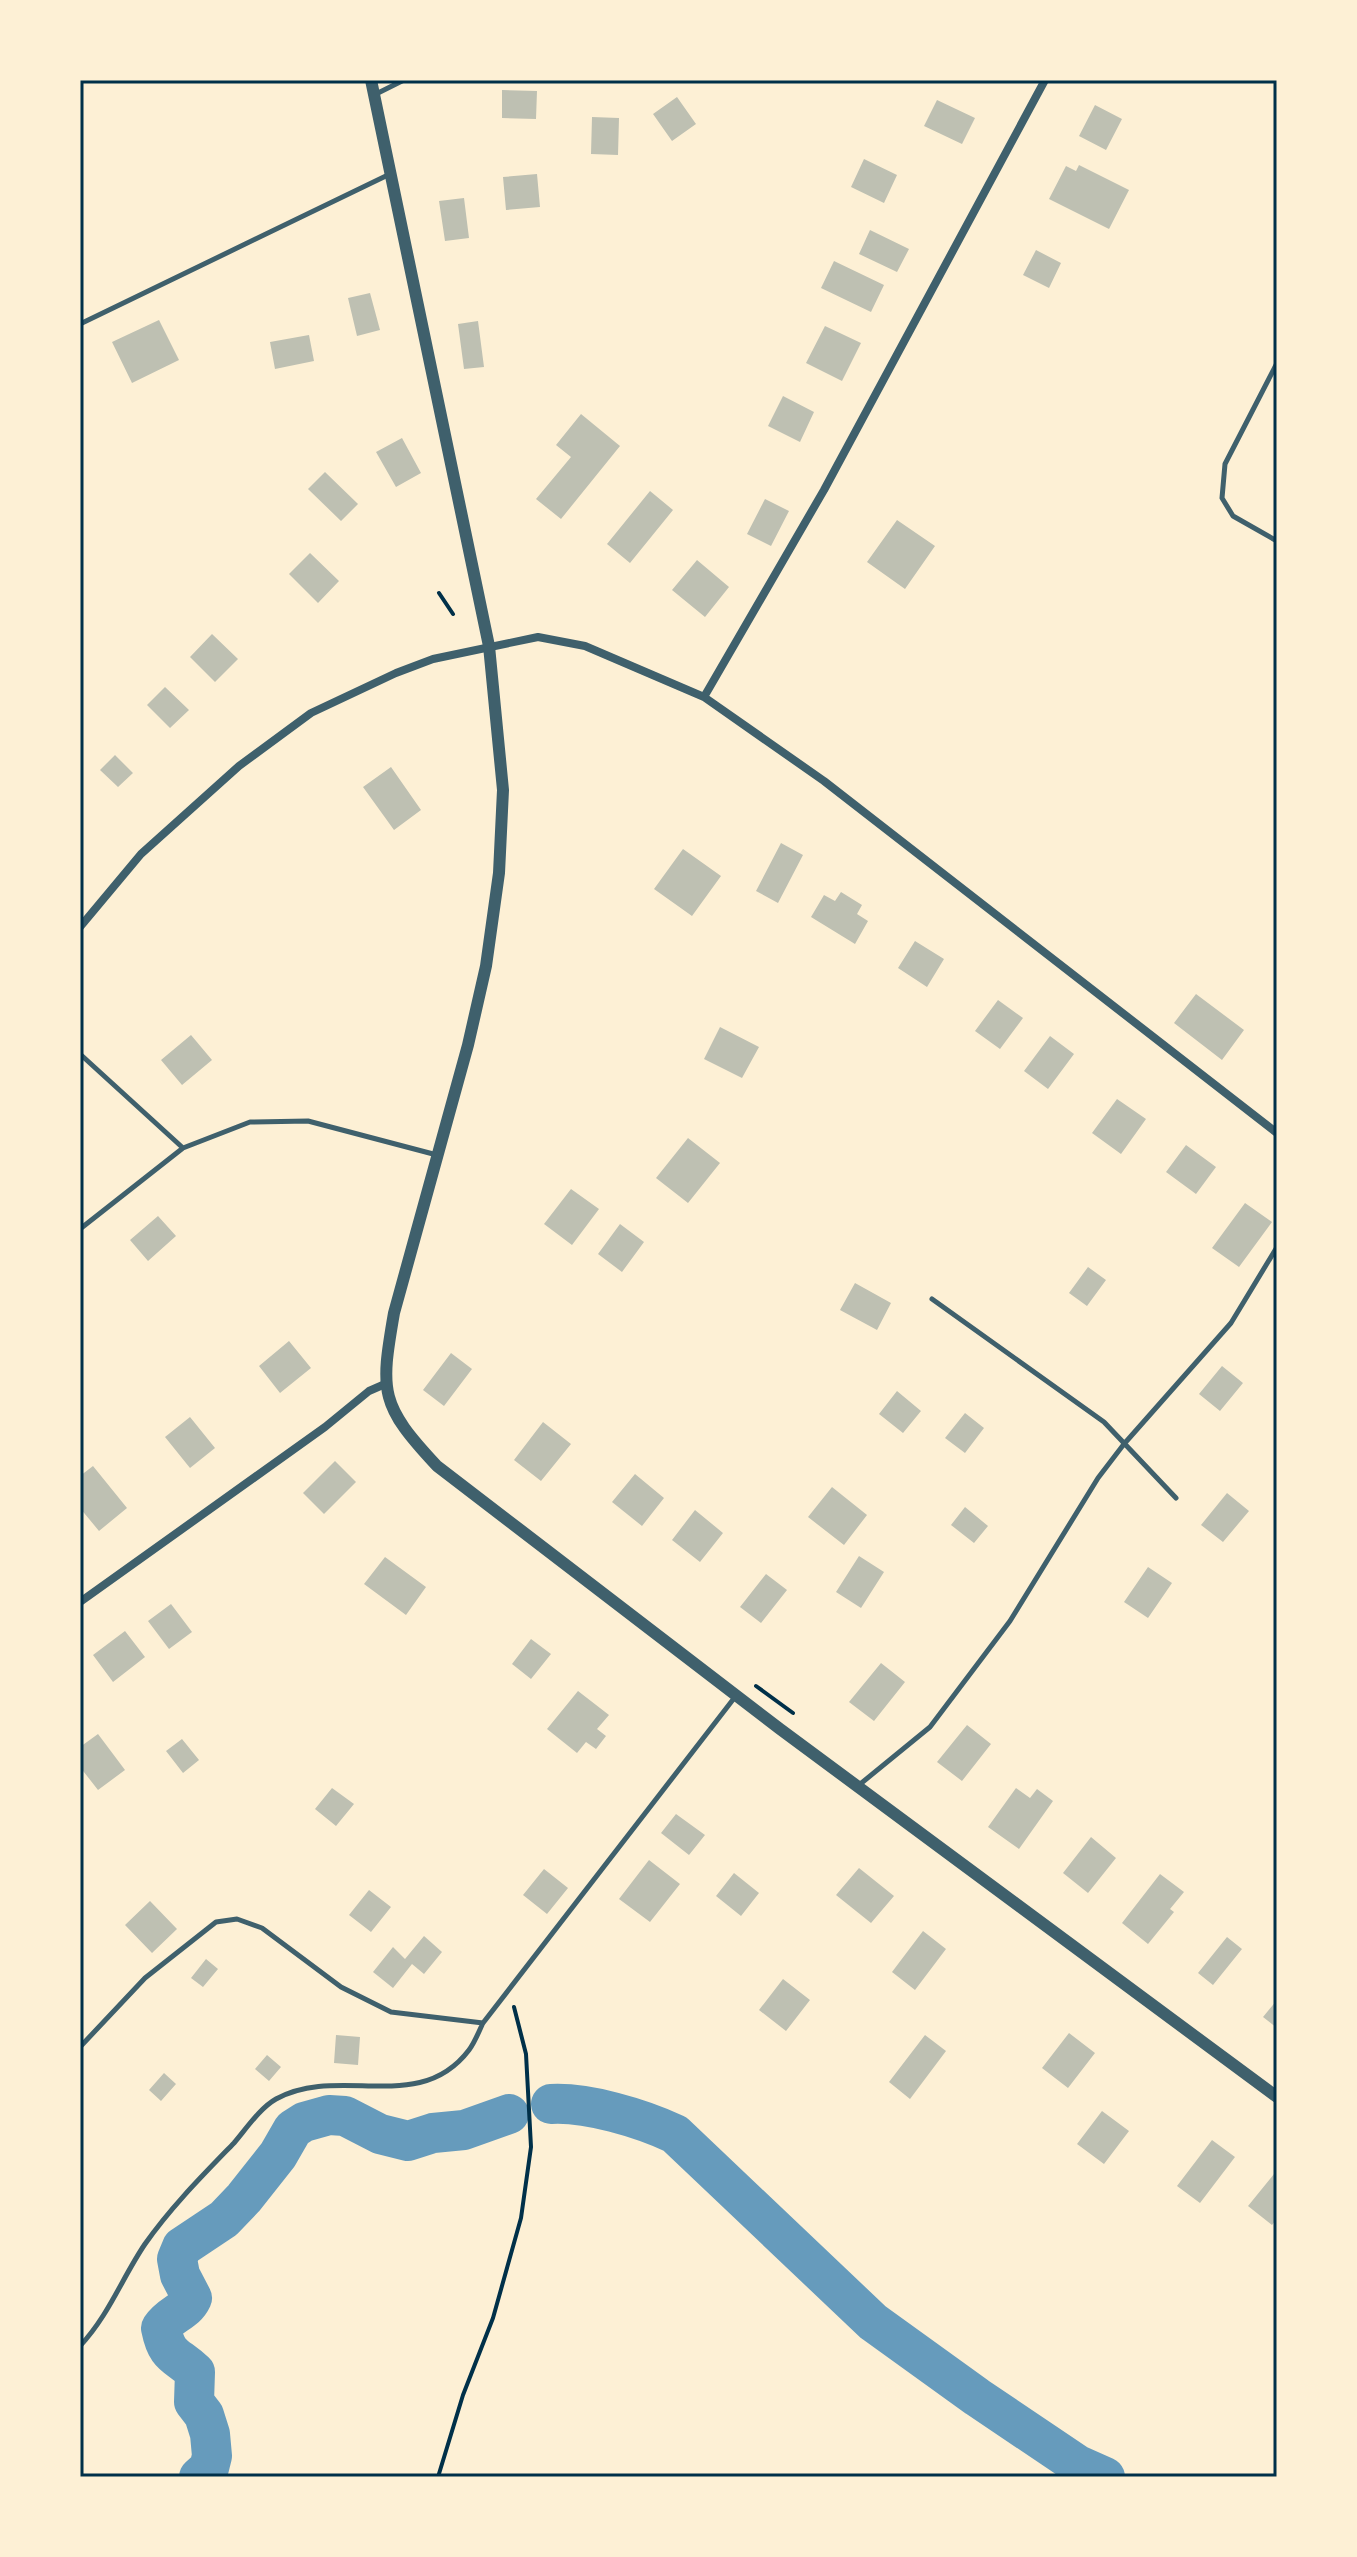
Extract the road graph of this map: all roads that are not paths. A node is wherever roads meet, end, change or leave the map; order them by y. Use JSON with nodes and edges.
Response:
{"nodes":[{"id":1,"x":371,"y":80,"type":"edge"},
{"id":2,"x":404,"y":80,"type":"edge"},
{"id":3,"x":1045,"y":80,"type":"edge"},
{"id":4,"x":376,"y":101,"type":"junction"},
{"id":5,"x":391,"y":173,"type":"junction"},
{"id":6,"x":80,"y":324,"type":"edge"},
{"id":7,"x":1277,"y":363,"type":"edge"},
{"id":8,"x":1277,"y":541,"type":"edge"},
{"id":9,"x":489,"y":646,"type":"junction"},
{"id":10,"x":704,"y":697,"type":"junction"},
{"id":11,"x":80,"y":927,"type":"edge"},
{"id":12,"x":80,"y":1054,"type":"edge"},
{"id":13,"x":1277,"y":1133,"type":"edge"},
{"id":14,"x":183,"y":1148,"type":"junction"},
{"id":15,"x":438,"y":1155,"type":"junction"},
{"id":16,"x":80,"y":1229,"type":"edge"},
{"id":17,"x":1277,"y":1247,"type":"edge"},
{"id":18,"x":932,"y":1299,"type":"dead end"},
{"id":19,"x":385,"y":1384,"type":"junction"},
{"id":20,"x":1124,"y":1444,"type":"junction"},
{"id":21,"x":1176,"y":1498,"type":"dead end"},
{"id":22,"x":80,"y":1602,"type":"edge"},
{"id":23,"x":736,"y":1695,"type":"junction"},
{"id":24,"x":858,"y":1786,"type":"junction"},
{"id":25,"x":483,"y":2023,"type":"junction"},
{"id":26,"x":80,"y":2047,"type":"edge"},
{"id":27,"x":1277,"y":2097,"type":"edge"},
{"id":28,"x":80,"y":2346,"type":"edge"}],
"edges":[{"from":1,"to":4,"type":"street"},
{"from":2,"to":4,"type":"lane"},
{"from":3,"to":10,"type":"street"},
{"from":4,"to":5,"type":"street"},
{"from":5,"to":6,"type":"lane"},
{"from":5,"to":9,"type":"street"},
{"from":7,"to":8,"type":"lane"},
{"from":9,"to":10,"type":"street"},
{"from":9,"to":11,"type":"street"},
{"from":9,"to":15,"type":"street"},
{"from":10,"to":13,"type":"street"},
{"from":12,"to":14,"type":"lane"},
{"from":14,"to":15,"type":"lane"},
{"from":14,"to":16,"type":"lane"},
{"from":15,"to":19,"type":"street"},
{"from":17,"to":20,"type":"lane"},
{"from":18,"to":20,"type":"lane"},
{"from":19,"to":22,"type":"street"},
{"from":19,"to":23,"type":"street"},
{"from":20,"to":21,"type":"lane"},
{"from":20,"to":24,"type":"lane"},
{"from":23,"to":24,"type":"street"},
{"from":23,"to":25,"type":"lane"},
{"from":24,"to":27,"type":"street"},
{"from":25,"to":26,"type":"lane"},
{"from":25,"to":28,"type":"lane"}]}
